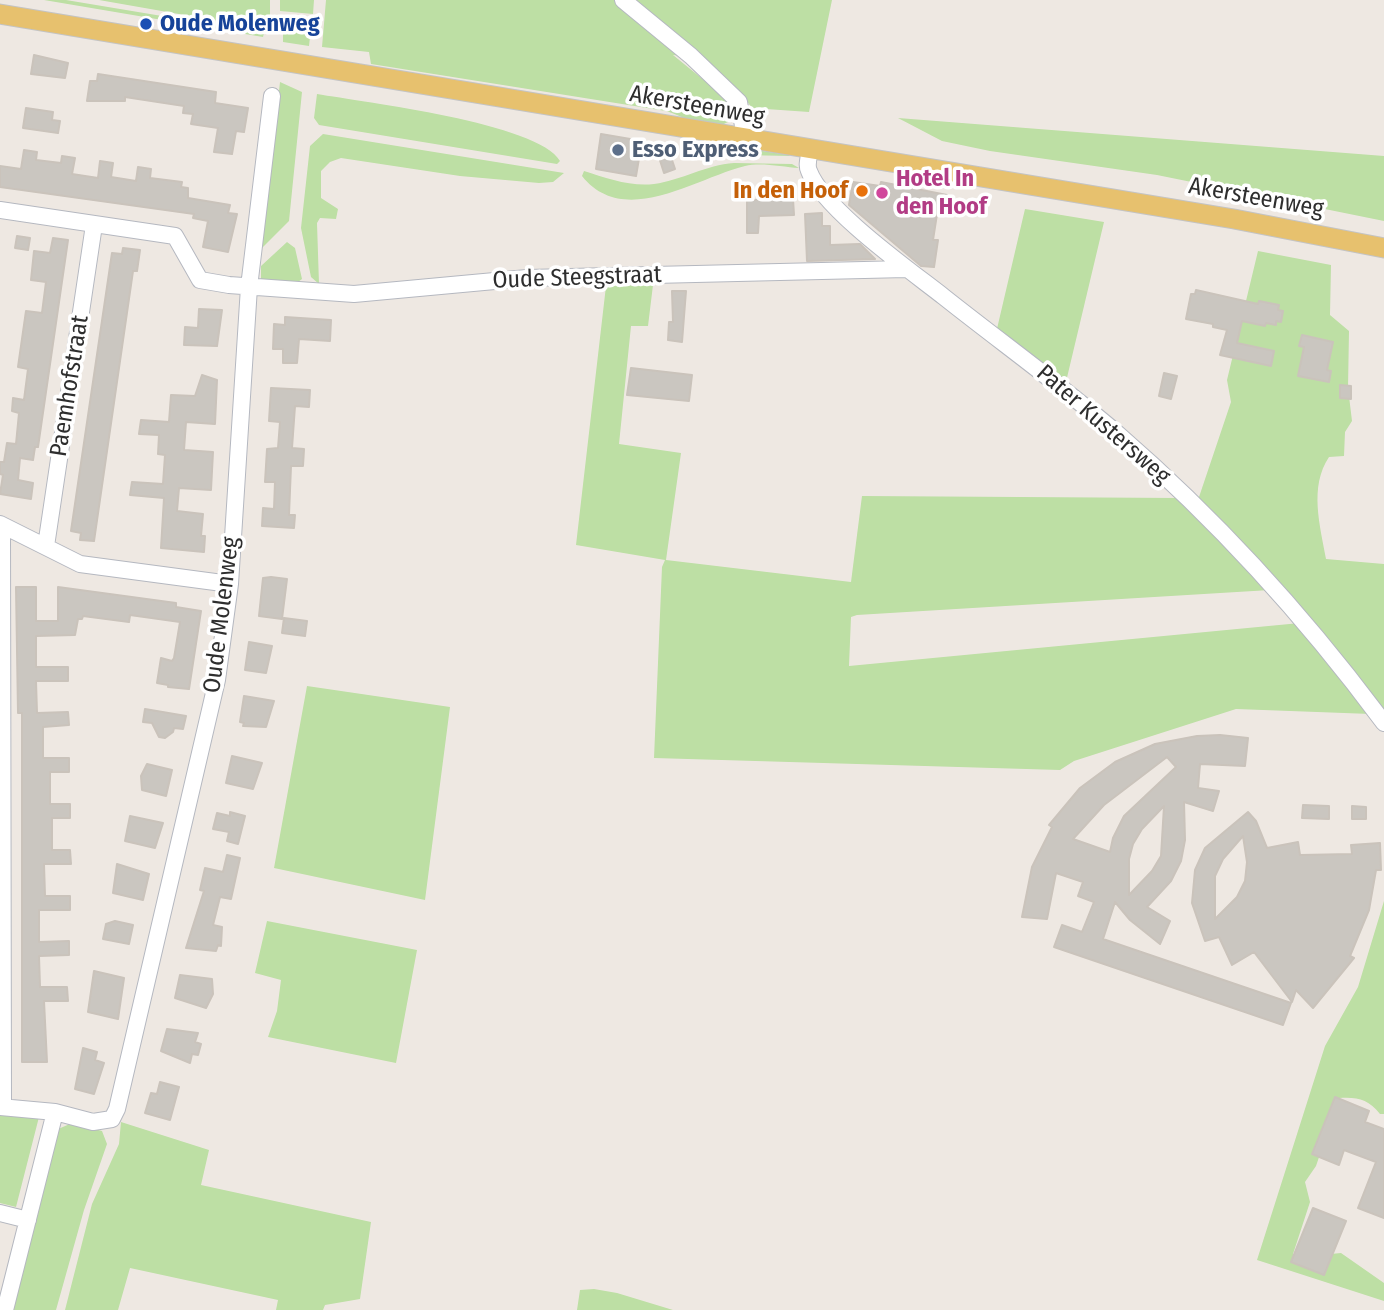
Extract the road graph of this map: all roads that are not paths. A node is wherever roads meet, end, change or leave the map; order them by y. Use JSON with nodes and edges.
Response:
{"nodes":[{"id":1,"x":623,"y":0,"type":"edge"},
{"id":2,"x":0,"y":14,"type":"edge"},
{"id":3,"x":272,"y":96,"type":"dead end"},
{"id":4,"x":739,"y":126,"type":"junction"},
{"id":5,"x":810,"y":150,"type":"junction"},
{"id":6,"x":0,"y":210,"type":"edge"},
{"id":7,"x":94,"y":225,"type":"junction"},
{"id":8,"x":1384,"y":248,"type":"edge"},
{"id":9,"x":906,"y":269,"type":"junction"},
{"id":10,"x":249,"y":287,"type":"junction"},
{"id":11,"x":1,"y":525,"type":"edge"},
{"id":12,"x":46,"y":546,"type":"junction"},
{"id":13,"x":230,"y":584,"type":"junction"},
{"id":14,"x":1384,"y":723,"type":"edge"},
{"id":15,"x":1,"y":744,"type":"edge"},
{"id":16,"x":1,"y":888,"type":"edge"},
{"id":17,"x":1,"y":1026,"type":"edge"},
{"id":18,"x":1,"y":1107,"type":"edge"},
{"id":19,"x":55,"y":1112,"type":"junction"},
{"id":20,"x":0,"y":1213,"type":"edge"},
{"id":21,"x":28,"y":1220,"type":"junction"},
{"id":22,"x":5,"y":1310,"type":"edge"}],
"edges":[{"from":1,"to":4,"type":"street"},
{"from":2,"to":4,"type":"main road","name":"Akersteenweg"},
{"from":3,"to":10,"type":"street","name":"Oude Molenweg"},
{"from":4,"to":5,"type":"main road","name":"Akersteenweg"},
{"from":5,"to":8,"type":"main road","name":"Akersteenweg"},
{"from":5,"to":9,"type":"street","name":"Pater Kustersweg"},
{"from":6,"to":7,"type":"street"},
{"from":7,"to":10,"type":"street","name":"Oude Steegstraat"},
{"from":7,"to":12,"type":"street","name":"Paemhofstraat"},
{"from":9,"to":10,"type":"street","name":"Oude Steegstraat"},
{"from":9,"to":14,"type":"street","name":"Pater Kustersweg"},
{"from":10,"to":13,"type":"street","name":"Oude Molenweg"},
{"from":11,"to":12,"type":"street"},
{"from":11,"to":15,"type":"street"},
{"from":12,"to":13,"type":"street"},
{"from":13,"to":19,"type":"street","name":"Oude Molenweg"},
{"from":15,"to":16,"type":"street"},
{"from":16,"to":17,"type":"street"},
{"from":17,"to":18,"type":"street"},
{"from":18,"to":19,"type":"street"},
{"from":19,"to":21,"type":"street"},
{"from":20,"to":21,"type":"street"},
{"from":21,"to":22,"type":"street"}]}
